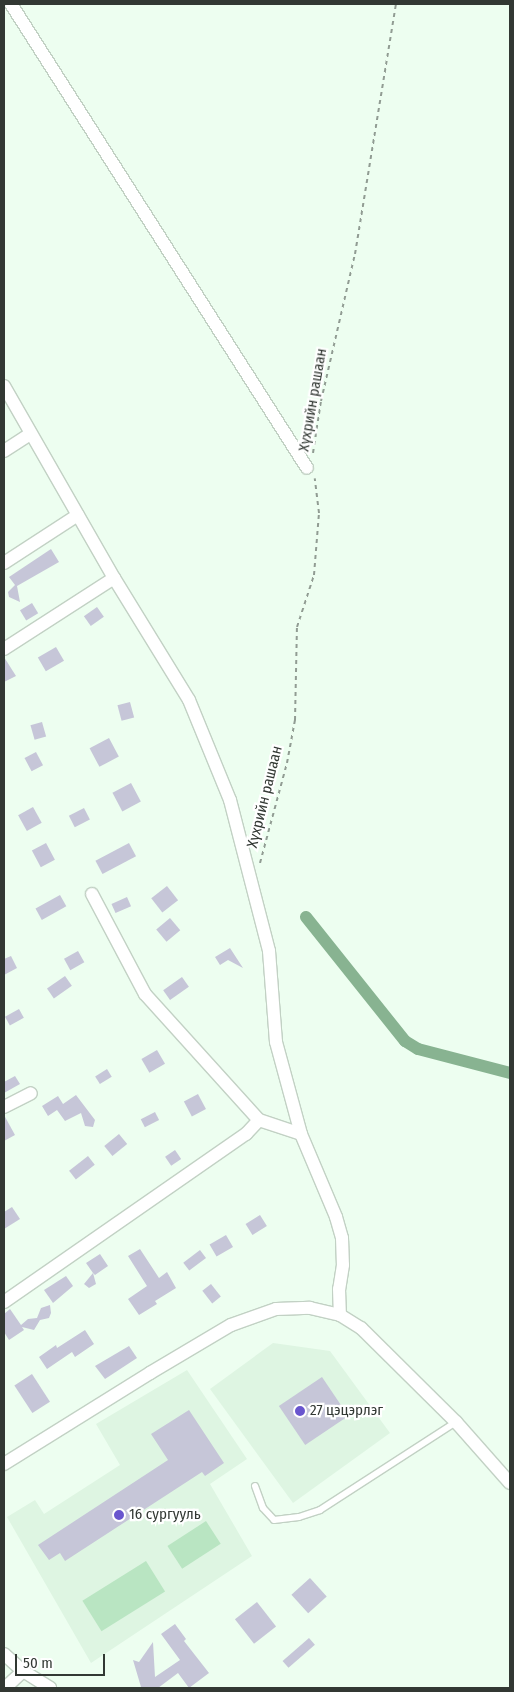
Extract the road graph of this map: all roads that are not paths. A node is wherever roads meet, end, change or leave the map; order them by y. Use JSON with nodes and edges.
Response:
{"nodes":[{"id":1,"x":11,"y":4,"type":"edge"},
{"id":2,"x":4,"y":386,"type":"edge"},
{"id":3,"x":30,"y":434,"type":"junction"},
{"id":4,"x":4,"y":451,"type":"edge"},
{"id":5,"x":311,"y":471,"type":"road end"},
{"id":6,"x":78,"y":515,"type":"junction"},
{"id":7,"x":4,"y":563,"type":"edge"},
{"id":8,"x":114,"y":578,"type":"junction"},
{"id":9,"x":4,"y":649,"type":"edge"},
{"id":10,"x":92,"y":894,"type":"dead end"},
{"id":11,"x":31,"y":1093,"type":"dead end"},
{"id":12,"x":4,"y":1107,"type":"edge"},
{"id":13,"x":259,"y":1120,"type":"junction"},
{"id":14,"x":301,"y":1134,"type":"junction"},
{"id":15,"x":4,"y":1302,"type":"edge"},
{"id":16,"x":340,"y":1315,"type":"junction"},
{"id":17,"x":456,"y":1422,"type":"junction"},
{"id":18,"x":4,"y":1464,"type":"edge"},
{"id":19,"x":510,"y":1483,"type":"edge"},
{"id":20,"x":255,"y":1486,"type":"dead end"},
{"id":21,"x":4,"y":1654,"type":"edge"},
{"id":22,"x":23,"y":1671,"type":"junction"},
{"id":23,"x":5,"y":1688,"type":"edge"},
{"id":24,"x":50,"y":1688,"type":"edge"}],
"edges":[{"from":1,"to":5,"type":"street"},
{"from":2,"to":3,"type":"street"},
{"from":3,"to":4,"type":"street"},
{"from":3,"to":6,"type":"street"},
{"from":6,"to":7,"type":"street"},
{"from":6,"to":8,"type":"street"},
{"from":8,"to":9,"type":"street"},
{"from":8,"to":14,"type":"street"},
{"from":10,"to":13,"type":"street"},
{"from":11,"to":12,"type":"street"},
{"from":13,"to":14,"type":"street"},
{"from":13,"to":15,"type":"street"},
{"from":14,"to":16,"type":"street"},
{"from":16,"to":17,"type":"street"},
{"from":16,"to":18,"type":"street"},
{"from":17,"to":19,"type":"street"},
{"from":17,"to":20,"type":"lane"},
{"from":21,"to":22,"type":"street"},
{"from":22,"to":23,"type":"street"},
{"from":22,"to":24,"type":"street"}]}
